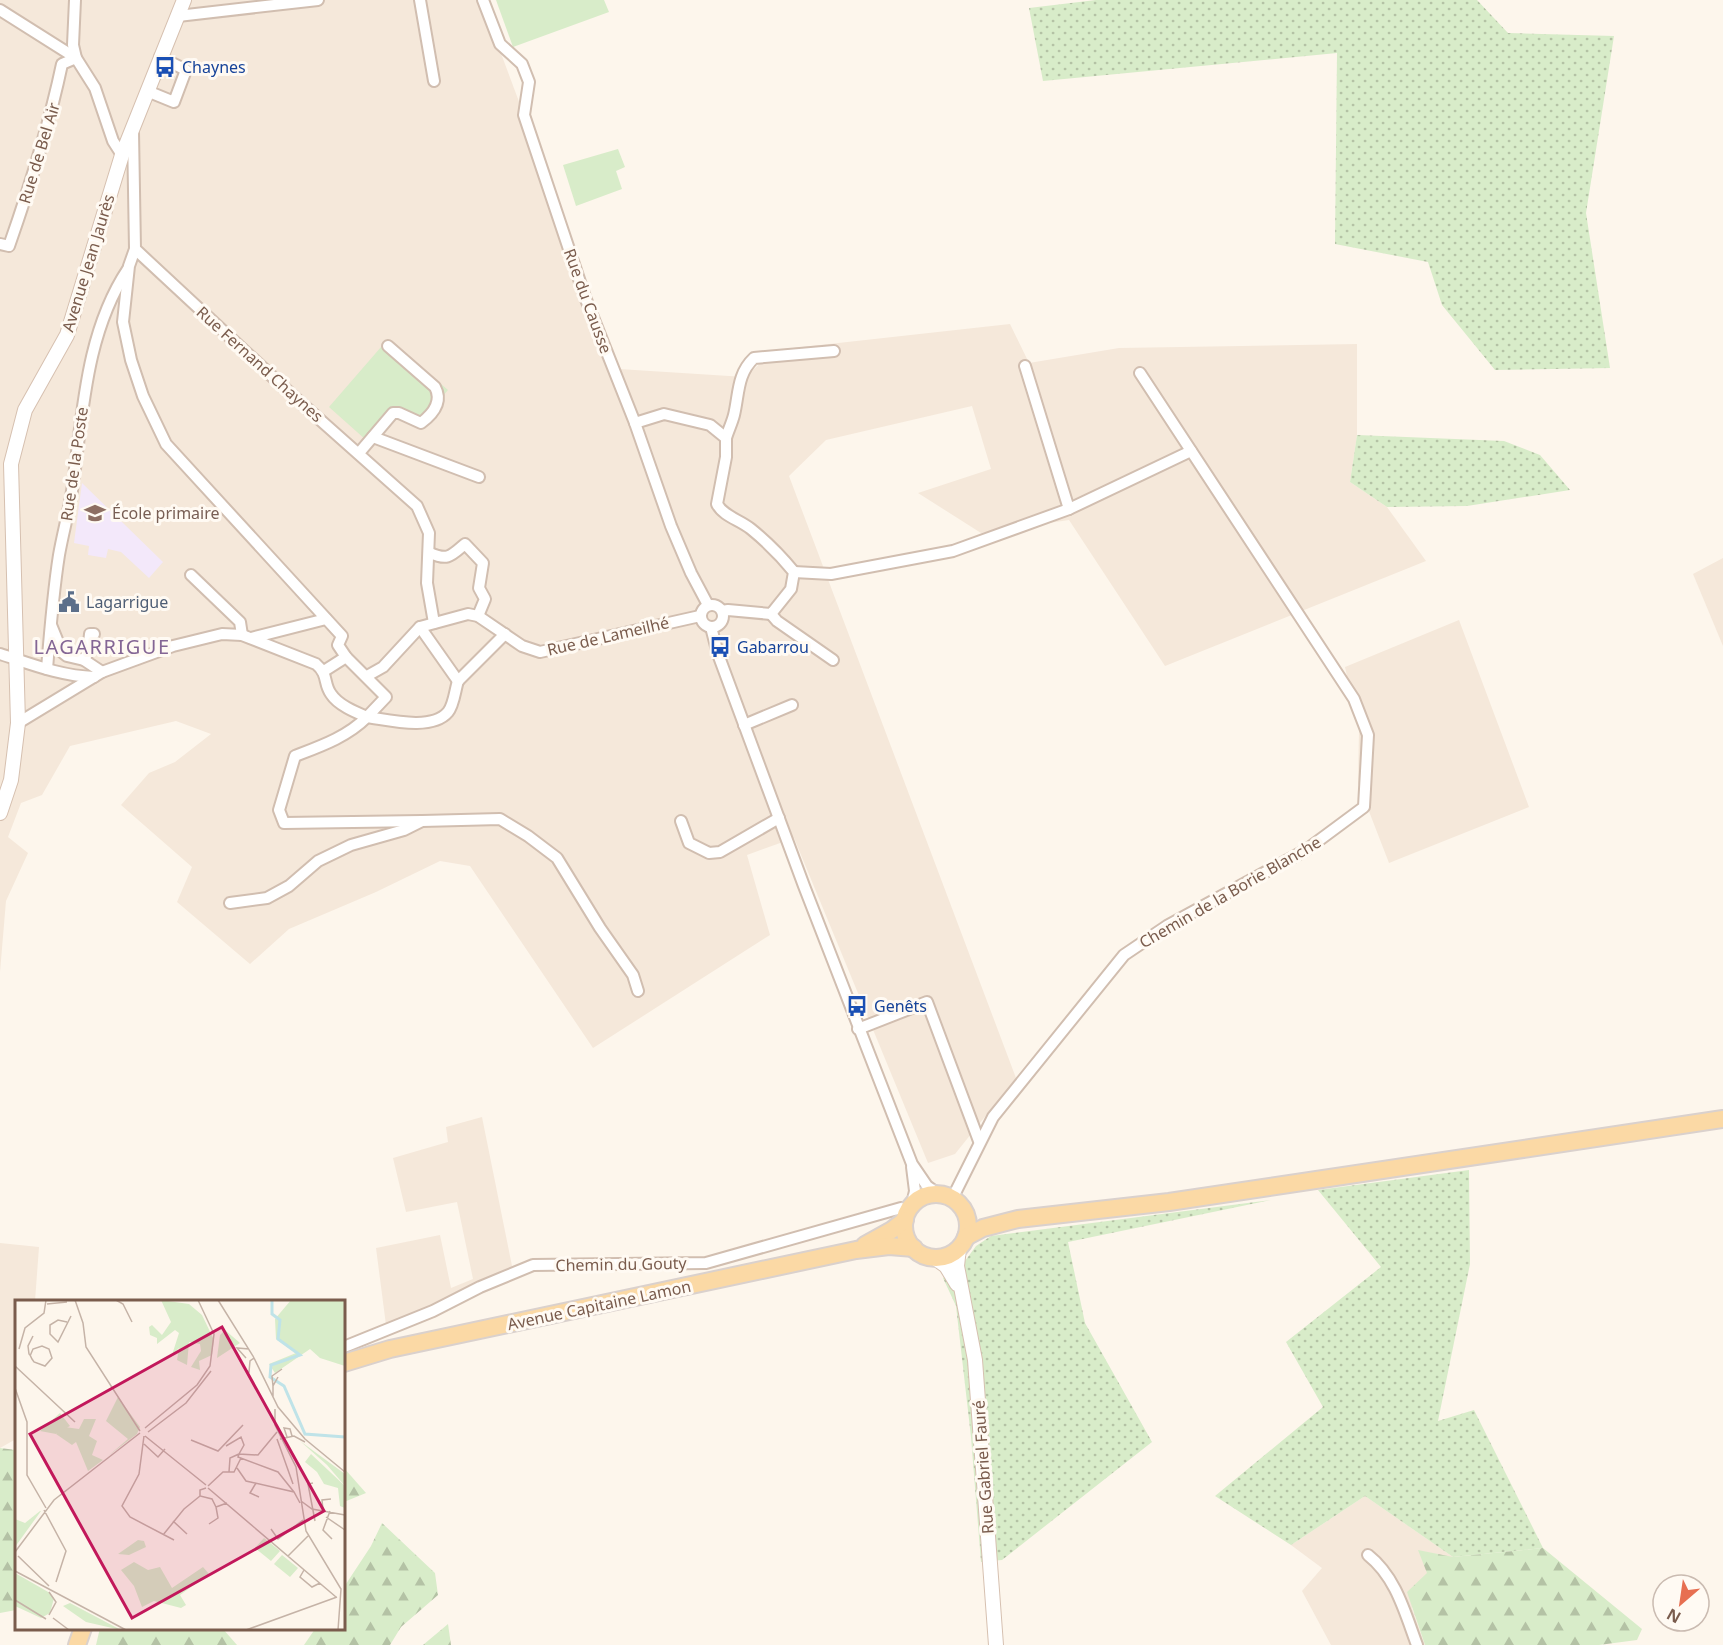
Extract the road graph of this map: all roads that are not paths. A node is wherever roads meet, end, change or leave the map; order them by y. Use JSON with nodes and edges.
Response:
{"nodes":[{"id":1,"x":75,"y":0,"type":"edge"},
{"id":2,"x":184,"y":0,"type":"edge"},
{"id":3,"x":318,"y":0,"type":"edge"},
{"id":4,"x":420,"y":0,"type":"edge"},
{"id":5,"x":483,"y":0,"type":"edge"},
{"id":6,"x":2,"y":11,"type":"edge"},
{"id":7,"x":178,"y":16,"type":"junction"},
{"id":8,"x":0,"y":25,"type":"edge"},
{"id":9,"x":160,"y":57,"type":"junction"},
{"id":10,"x":76,"y":58,"type":"junction"},
{"id":11,"x":434,"y":81,"type":"dead end"},
{"id":12,"x":147,"y":91,"type":"junction"},
{"id":13,"x":133,"y":128,"type":"junction"},
{"id":14,"x":122,"y":155,"type":"junction"},
{"id":15,"x":0,"y":244,"type":"edge"},
{"id":16,"x":135,"y":249,"type":"junction"},
{"id":17,"x":129,"y":266,"type":"junction"},
{"id":18,"x":388,"y":345,"type":"dead end"},
{"id":19,"x":834,"y":351,"type":"dead end"},
{"id":20,"x":1025,"y":366,"type":"dead end"},
{"id":21,"x":1140,"y":373,"type":"dead end"},
{"id":22,"x":635,"y":423,"type":"junction"},
{"id":23,"x":373,"y":437,"type":"junction"},
{"id":24,"x":726,"y":438,"type":"junction"},
{"id":25,"x":1191,"y":451,"type":"junction"},
{"id":26,"x":359,"y":453,"type":"junction"},
{"id":27,"x":478,"y":477,"type":"dead end"},
{"id":28,"x":1069,"y":508,"type":"junction"},
{"id":29,"x":430,"y":553,"type":"junction"},
{"id":30,"x":794,"y":572,"type":"junction"},
{"id":31,"x":191,"y":575,"type":"dead end"},
{"id":32,"x":708,"y":604,"type":"junction"},
{"id":33,"x":722,"y":611,"type":"junction"},
{"id":34,"x":771,"y":614,"type":"junction"},
{"id":35,"x":478,"y":616,"type":"junction"},
{"id":36,"x":700,"y":616,"type":"junction"},
{"id":37,"x":326,"y":620,"type":"junction"},
{"id":38,"x":434,"y":623,"type":"junction"},
{"id":39,"x":51,"y":625,"type":"junction"},
{"id":40,"x":420,"y":627,"type":"junction"},
{"id":41,"x":711,"y":627,"type":"junction"},
{"id":42,"x":94,"y":634,"type":"dead end"},
{"id":43,"x":505,"y":634,"type":"junction"},
{"id":44,"x":246,"y":637,"type":"junction"},
{"id":45,"x":0,"y":654,"type":"edge"},
{"id":46,"x":346,"y":657,"type":"junction"},
{"id":47,"x":17,"y":659,"type":"junction"},
{"id":48,"x":84,"y":660,"type":"junction"},
{"id":49,"x":833,"y":660,"type":"dead end"},
{"id":50,"x":47,"y":669,"type":"junction"},
{"id":51,"x":324,"y":671,"type":"junction"},
{"id":52,"x":98,"y":675,"type":"junction"},
{"id":53,"x":367,"y":676,"type":"junction"},
{"id":54,"x":458,"y":681,"type":"junction"},
{"id":55,"x":792,"y":705,"type":"dead end"},
{"id":56,"x":368,"y":717,"type":"junction"},
{"id":57,"x":18,"y":723,"type":"junction"},
{"id":58,"x":744,"y":724,"type":"junction"},
{"id":59,"x":0,"y":813,"type":"edge"},
{"id":60,"x":779,"y":818,"type":"junction"},
{"id":61,"x":422,"y":821,"type":"junction"},
{"id":62,"x":681,"y":821,"type":"dead end"},
{"id":63,"x":230,"y":903,"type":"dead end"},
{"id":64,"x":638,"y":991,"type":"dead end"},
{"id":65,"x":858,"y":1029,"type":"junction"},
{"id":66,"x":1723,"y":1119,"type":"edge"},
{"id":67,"x":979,"y":1141,"type":"junction"},
{"id":68,"x":912,"y":1164,"type":"junction"},
{"id":69,"x":951,"y":1201,"type":"junction"},
{"id":70,"x":908,"y":1212,"type":"junction"},
{"id":71,"x":1018,"y":1219,"type":"junction"},
{"id":72,"x":962,"y":1242,"type":"junction"},
{"id":73,"x":914,"y":1248,"type":"junction"},
{"id":74,"x":856,"y":1250,"type":"junction"},
{"id":75,"x":935,"y":1258,"type":"junction"},
{"id":76,"x":961,"y":1291,"type":"junction"},
{"id":77,"x":345,"y":1347,"type":"edge"},
{"id":78,"x":345,"y":1363,"type":"edge"},
{"id":79,"x":1368,"y":1555,"type":"dead end"},
{"id":80,"x":82,"y":1630,"type":"edge"},
{"id":81,"x":77,"y":1645,"type":"edge"},
{"id":82,"x":996,"y":1645,"type":"edge"},
{"id":83,"x":1417,"y":1645,"type":"edge"}],
"edges":[{"from":1,"to":10,"type":"street"},
{"from":2,"to":7,"type":"street","name":"Avenue Jean Jaurès"},
{"from":3,"to":7,"type":"street"},
{"from":4,"to":11,"type":"street"},
{"from":5,"to":22,"type":"street","name":"Rue du Causse"},
{"from":6,"to":8,"type":"street"},
{"from":6,"to":10,"type":"street"},
{"from":7,"to":9,"type":"street","name":"Avenue Jean Jaurès"},
{"from":9,"to":12,"type":"street","name":"Avenue Jean Jaurès"},
{"from":9,"to":12,"type":"street"},
{"from":10,"to":14,"type":"street"},
{"from":10,"to":15,"type":"street","name":"Rue de Bel Air"},
{"from":12,"to":13,"type":"street","name":"Avenue Jean Jaurès"},
{"from":13,"to":14,"type":"street","name":"Avenue Jean Jaurès"},
{"from":13,"to":16,"type":"street"},
{"from":14,"to":47,"type":"street","name":"Avenue Jean Jaurès"},
{"from":16,"to":17,"type":"street"},
{"from":16,"to":26,"type":"street","name":"Rue Fernand Chaynes"},
{"from":17,"to":37,"type":"street"},
{"from":17,"to":39,"type":"street","name":"Rue de la Poste"},
{"from":18,"to":23,"type":"street"},
{"from":19,"to":24,"type":"street"},
{"from":20,"to":28,"type":"street"},
{"from":21,"to":25,"type":"street","name":"Chemin de la Borie Blanche"},
{"from":22,"to":24,"type":"street"},
{"from":22,"to":32,"type":"street","name":"Rue du Causse"},
{"from":23,"to":26,"type":"street"},
{"from":23,"to":27,"type":"street"},
{"from":24,"to":30,"type":"street"},
{"from":25,"to":28,"type":"street"},
{"from":25,"to":67,"type":"street","name":"Chemin de la Borie Blanche"},
{"from":26,"to":29,"type":"street","name":"Rue Fernand Chaynes"},
{"from":28,"to":30,"type":"street"},
{"from":29,"to":35,"type":"street"},
{"from":29,"to":38,"type":"street","name":"Rue Fernand Chaynes"},
{"from":30,"to":34,"type":"street"},
{"from":31,"to":44,"type":"street"},
{"from":32,"to":33,"type":"street"},
{"from":32,"to":36,"type":"street"},
{"from":33,"to":34,"type":"street"},
{"from":33,"to":41,"type":"street"},
{"from":34,"to":49,"type":"street"},
{"from":35,"to":38,"type":"street"},
{"from":35,"to":43,"type":"street","name":"Rue de Lameilhé"},
{"from":36,"to":41,"type":"street"},
{"from":36,"to":43,"type":"street","name":"Rue de Lameilhé"},
{"from":37,"to":44,"type":"street"},
{"from":37,"to":46,"type":"street"},
{"from":38,"to":40,"type":"street"},
{"from":39,"to":48,"type":"street"},
{"from":39,"to":50,"type":"street","name":"Rue de la Poste"},
{"from":40,"to":53,"type":"street"},
{"from":40,"to":54,"type":"street"},
{"from":41,"to":58,"type":"street"},
{"from":42,"to":48,"type":"street"},
{"from":43,"to":54,"type":"street"},
{"from":44,"to":51,"type":"street"},
{"from":44,"to":52,"type":"street"},
{"from":45,"to":47,"type":"street"},
{"from":46,"to":51,"type":"street"},
{"from":46,"to":53,"type":"street"},
{"from":47,"to":50,"type":"street"},
{"from":47,"to":57,"type":"street","name":"Avenue Jean Jaurès"},
{"from":48,"to":52,"type":"street"},
{"from":50,"to":52,"type":"street"},
{"from":51,"to":56,"type":"street"},
{"from":52,"to":57,"type":"street"},
{"from":53,"to":56,"type":"street"},
{"from":54,"to":56,"type":"street"},
{"from":55,"to":58,"type":"street"},
{"from":56,"to":61,"type":"street"},
{"from":57,"to":59,"type":"street","name":"Avenue Jean Jaurès"},
{"from":58,"to":60,"type":"street"},
{"from":60,"to":62,"type":"street"},
{"from":60,"to":65,"type":"street"},
{"from":61,"to":63,"type":"street"},
{"from":61,"to":64,"type":"street"},
{"from":65,"to":67,"type":"street"},
{"from":65,"to":68,"type":"street"},
{"from":66,"to":71,"type":"main road"},
{"from":67,"to":69,"type":"street","name":"Chemin de la Borie Blanche"},
{"from":68,"to":69,"type":"street"},
{"from":68,"to":70,"type":"street"},
{"from":69,"to":70,"type":"main road"},
{"from":69,"to":71,"type":"main road"},
{"from":69,"to":72,"type":"main road"},
{"from":70,"to":73,"type":"main road"},
{"from":70,"to":74,"type":"main road","name":"Avenue Capitaine Lamon"},
{"from":70,"to":77,"type":"street","name":"Chemin du Gouty"},
{"from":71,"to":72,"type":"main road"},
{"from":72,"to":75,"type":"main road"},
{"from":72,"to":76,"type":"street","name":"Rue Gabriel Fauré"},
{"from":73,"to":74,"type":"main road","name":"Avenue Capitaine Lamon"},
{"from":73,"to":75,"type":"main road"},
{"from":74,"to":78,"type":"main road","name":"Avenue Capitaine Lamon"},
{"from":75,"to":76,"type":"street","name":"Rue Gabriel Fauré"},
{"from":76,"to":82,"type":"street","name":"Rue Gabriel Fauré"},
{"from":79,"to":83,"type":"street"},
{"from":80,"to":81,"type":"main road"}]}
